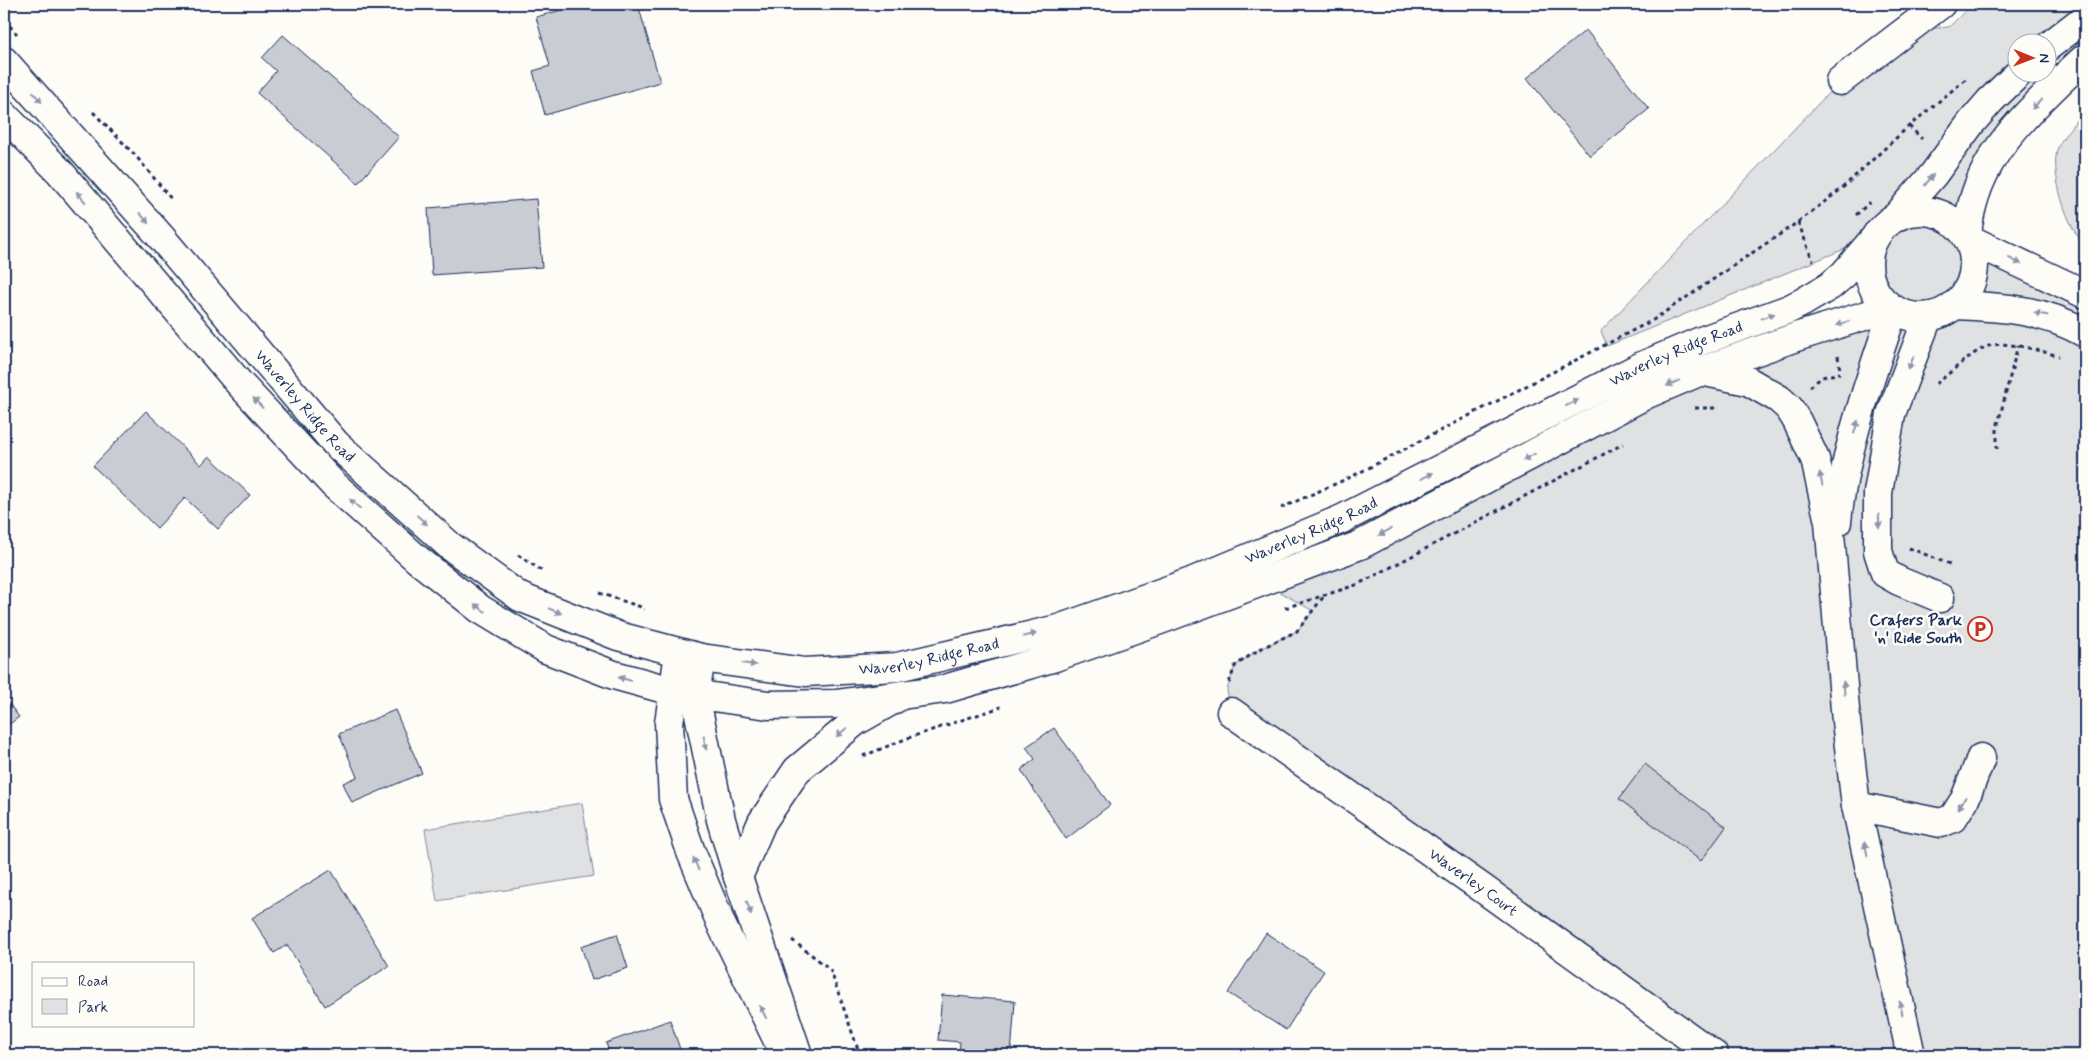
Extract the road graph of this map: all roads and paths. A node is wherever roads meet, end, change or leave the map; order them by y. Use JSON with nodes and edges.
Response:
{"nodes":[{"id":1,"x":1941,"y":4,"type":"edge"},
{"id":2,"x":2085,"y":18,"type":"edge"},
{"id":3,"x":4,"y":20,"type":"edge"},
{"id":4,"x":18,"y":34,"type":"dead end"},
{"id":5,"x":2056,"y":40,"type":"edge"},
{"id":6,"x":2085,"y":58,"type":"edge"},
{"id":7,"x":4,"y":61,"type":"edge"},
{"id":8,"x":1970,"y":76,"type":"dead end"},
{"id":9,"x":1840,"y":81,"type":"dead end"},
{"id":10,"x":2010,"y":82,"type":"edge"},
{"id":11,"x":87,"y":105,"type":"dead end"},
{"id":12,"x":4,"y":115,"type":"edge"},
{"id":13,"x":1909,"y":126,"type":"junction"},
{"id":14,"x":1924,"y":140,"type":"dead end"},
{"id":15,"x":173,"y":202,"type":"dead end"},
{"id":16,"x":1897,"y":216,"type":"junction"},
{"id":17,"x":1798,"y":222,"type":"junction"},
{"id":18,"x":1969,"y":237,"type":"junction"},
{"id":19,"x":1872,"y":241,"type":"junction"},
{"id":20,"x":1813,"y":262,"type":"dead end"},
{"id":21,"x":2085,"y":294,"type":"edge"},
{"id":22,"x":1954,"y":305,"type":"junction"},
{"id":23,"x":1891,"y":310,"type":"junction"},
{"id":24,"x":1928,"y":317,"type":"junction"},
{"id":25,"x":2085,"y":333,"type":"edge"},
{"id":26,"x":2017,"y":346,"type":"junction"},
{"id":27,"x":1838,"y":355,"type":"dead end"},
{"id":28,"x":2062,"y":357,"type":"dead end"},
{"id":29,"x":1701,"y":371,"type":"junction"},
{"id":30,"x":1841,"y":373,"type":"junction"},
{"id":31,"x":1847,"y":374,"type":"dead end"},
{"id":32,"x":1808,"y":388,"type":"dead end"},
{"id":33,"x":1931,"y":388,"type":"dead end"},
{"id":34,"x":1686,"y":408,"type":"dead end"},
{"id":35,"x":1722,"y":408,"type":"dead end"},
{"id":36,"x":1627,"y":441,"type":"dead end"},
{"id":37,"x":1997,"y":449,"type":"dead end"},
{"id":38,"x":1281,"y":508,"type":"dead end"},
{"id":39,"x":516,"y":554,"type":"dead end"},
{"id":40,"x":546,"y":574,"type":"dead end"},
{"id":41,"x":1834,"y":579,"type":"junction"},
{"id":42,"x":594,"y":592,"type":"dead end"},
{"id":43,"x":1940,"y":598,"type":"dead end"},
{"id":44,"x":648,"y":615,"type":"dead end"},
{"id":45,"x":690,"y":656,"type":"junction"},
{"id":46,"x":684,"y":693,"type":"junction"},
{"id":47,"x":898,"y":697,"type":"junction"},
{"id":48,"x":1231,"y":712,"type":"joint"},
{"id":49,"x":1981,"y":758,"type":"dead end"},
{"id":50,"x":1856,"y":806,"type":"junction"},
{"id":51,"x":738,"y":877,"type":"junction"},
{"id":52,"x":785,"y":935,"type":"dead end"},
{"id":53,"x":785,"y":1055,"type":"edge"},
{"id":54,"x":798,"y":1055,"type":"edge"},
{"id":55,"x":860,"y":1055,"type":"edge"},
{"id":56,"x":1714,"y":1055,"type":"edge"},
{"id":57,"x":1911,"y":1055,"type":"edge"}],
"edges":[{"from":1,"to":9,"type":"main road"},
{"from":2,"to":5,"type":"main road"},
{"from":3,"to":4,"type":"path"},
{"from":6,"to":18,"type":"main road","one_way":true},
{"from":7,"to":45,"type":"main road","name":"Waverley Ridge Road","one_way":true},
{"from":8,"to":13,"type":"path"},
{"from":16,"to":10,"type":"main road","one_way":true},
{"from":11,"to":15,"type":"path"},
{"from":46,"to":12,"type":"main road","name":"Waverley Ridge Road","one_way":true},
{"from":13,"to":14,"type":"path"},
{"from":13,"to":17,"type":"path"},
{"from":16,"to":18,"type":"main road"},
{"from":16,"to":19,"type":"main road"},
{"from":17,"to":20,"type":"path"},
{"from":17,"to":38,"type":"path"},
{"from":18,"to":21,"type":"main road","one_way":true},
{"from":18,"to":22,"type":"main road"},
{"from":19,"to":23,"type":"main road"},
{"from":45,"to":19,"type":"main road","name":"Waverley Ridge Road","one_way":true},
{"from":22,"to":24,"type":"main road"},
{"from":25,"to":22,"type":"main road","one_way":true},
{"from":23,"to":24,"type":"main road"},
{"from":23,"to":29,"type":"main road","name":"Waverley Ridge Road","one_way":true},
{"from":41,"to":23,"type":"main road","one_way":true},
{"from":24,"to":43,"type":"main road","one_way":true},
{"from":26,"to":28,"type":"path"},
{"from":26,"to":33,"type":"path"},
{"from":26,"to":37,"type":"path"},
{"from":27,"to":30,"type":"path"},
{"from":41,"to":29,"type":"main road","one_way":true},
{"from":29,"to":47,"type":"main road","name":"Waverley Ridge Road","one_way":true},
{"from":30,"to":31,"type":"path"},
{"from":30,"to":32,"type":"path"},
{"from":34,"to":35,"type":"path"},
{"from":36,"to":48,"type":"path"},
{"from":39,"to":40,"type":"path"},
{"from":50,"to":41,"type":"main road","one_way":true},
{"from":42,"to":44,"type":"path"},
{"from":45,"to":46,"type":"main road"},
{"from":46,"to":47,"type":"main road","name":"Waverley Ridge Road"},
{"from":46,"to":51,"type":"main road","one_way":true},
{"from":53,"to":46,"type":"main road","one_way":true},
{"from":47,"to":51,"type":"main road","name":"Waverley Ridge Road","one_way":true},
{"from":48,"to":56,"type":"main road","name":"Waverley Court"},
{"from":49,"to":50,"type":"main road","one_way":true},
{"from":57,"to":50,"type":"main road","one_way":true},
{"from":51,"to":54,"type":"main road","one_way":true},
{"from":52,"to":55,"type":"path"}]}
